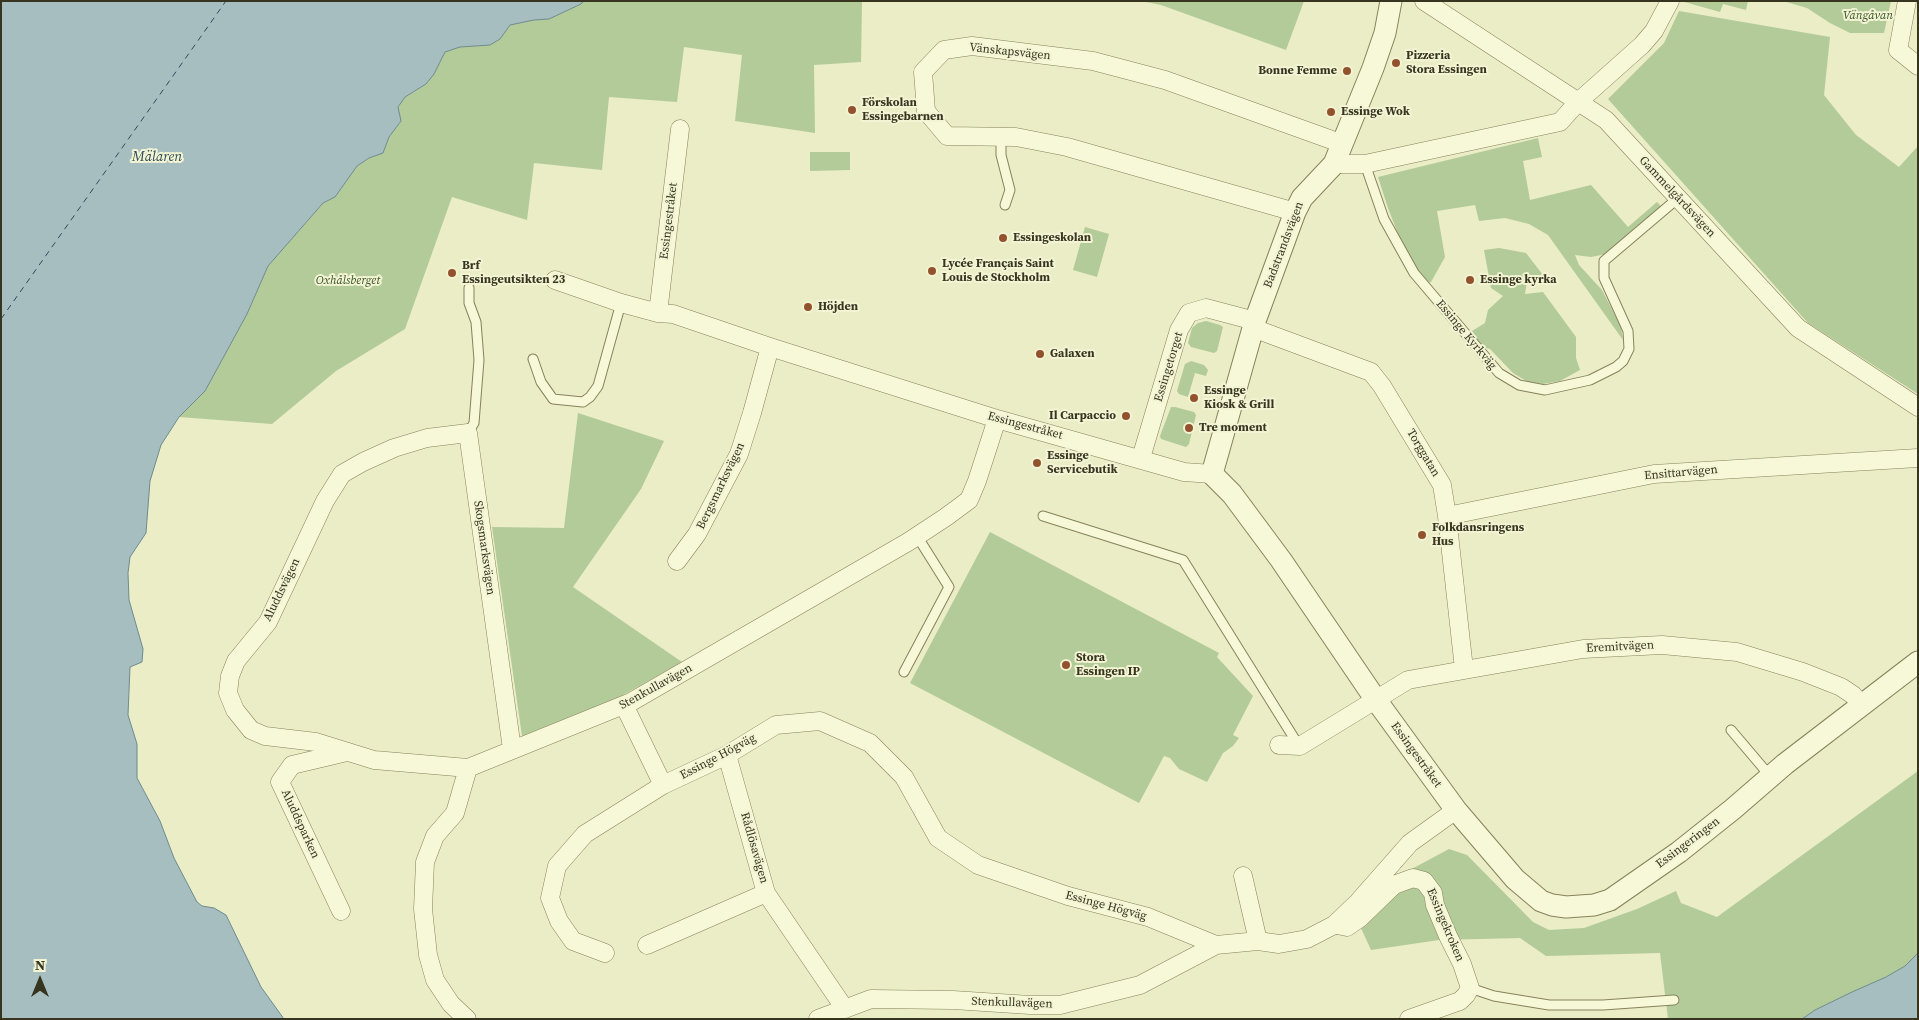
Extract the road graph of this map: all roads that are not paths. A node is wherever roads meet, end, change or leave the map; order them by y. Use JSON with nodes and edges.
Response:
{"nodes":[{"id":1,"x":1391,"y":1,"type":"edge"},
{"id":2,"x":1424,"y":1,"type":"edge"},
{"id":3,"x":1670,"y":1,"type":"edge"},
{"id":4,"x":1907,"y":1,"type":"edge"},
{"id":5,"x":1917,"y":66,"type":"edge"},
{"id":6,"x":1578,"y":102,"type":"junction"},
{"id":7,"x":680,"y":129,"type":"dead end"},
{"id":8,"x":1001,"y":137,"type":"junction"},
{"id":9,"x":1343,"y":144,"type":"junction"},
{"id":10,"x":1334,"y":164,"type":"junction"},
{"id":11,"x":1365,"y":164,"type":"junction"},
{"id":12,"x":1677,"y":199,"type":"junction"},
{"id":13,"x":1005,"y":205,"type":"dead end"},
{"id":14,"x":1295,"y":212,"type":"junction"},
{"id":15,"x":555,"y":280,"type":"dead end"},
{"id":16,"x":469,"y":288,"type":"dead end"},
{"id":17,"x":621,"y":302,"type":"junction"},
{"id":18,"x":658,"y":313,"type":"junction"},
{"id":19,"x":1254,"y":325,"type":"junction"},
{"id":20,"x":770,"y":348,"type":"junction"},
{"id":21,"x":533,"y":359,"type":"dead end"},
{"id":22,"x":1918,"y":407,"type":"edge"},
{"id":23,"x":997,"y":419,"type":"junction"},
{"id":24,"x":468,"y":434,"type":"junction"},
{"id":25,"x":1916,"y":453,"type":"edge"},
{"id":26,"x":1141,"y":458,"type":"junction"},
{"id":27,"x":1212,"y":474,"type":"junction"},
{"id":28,"x":1043,"y":516,"type":"dead end"},
{"id":29,"x":1447,"y":516,"type":"junction"},
{"id":30,"x":917,"y":536,"type":"junction"},
{"id":31,"x":677,"y":561,"type":"dead end"},
{"id":32,"x":1918,"y":662,"type":"edge"},
{"id":33,"x":1464,"y":669,"type":"junction"},
{"id":34,"x":904,"y":672,"type":"dead end"},
{"id":35,"x":1376,"y":700,"type":"junction"},
{"id":36,"x":1861,"y":704,"type":"junction"},
{"id":37,"x":624,"y":705,"type":"junction"},
{"id":38,"x":1731,"y":730,"type":"dead end"},
{"id":39,"x":1279,"y":744,"type":"dead end"},
{"id":40,"x":1300,"y":746,"type":"junction"},
{"id":41,"x":512,"y":749,"type":"junction"},
{"id":42,"x":350,"y":751,"type":"junction"},
{"id":43,"x":727,"y":755,"type":"junction"},
{"id":44,"x":468,"y":768,"type":"junction"},
{"id":45,"x":1770,"y":776,"type":"junction"},
{"id":46,"x":663,"y":785,"type":"junction"},
{"id":47,"x":1456,"y":810,"type":"junction"},
{"id":48,"x":1243,"y":876,"type":"dead end"},
{"id":49,"x":766,"y":893,"type":"junction"},
{"id":50,"x":342,"y":911,"type":"dead end"},
{"id":51,"x":1334,"y":925,"type":"junction"},
{"id":52,"x":1258,"y":941,"type":"junction"},
{"id":53,"x":647,"y":945,"type":"dead end"},
{"id":54,"x":1216,"y":945,"type":"junction"},
{"id":55,"x":605,"y":953,"type":"dead end"},
{"id":56,"x":1470,"y":988,"type":"junction"},
{"id":57,"x":1674,"y":1000,"type":"dead end"},
{"id":58,"x":845,"y":1009,"type":"junction"},
{"id":59,"x":467,"y":1019,"type":"edge"},
{"id":60,"x":818,"y":1019,"type":"edge"},
{"id":61,"x":1409,"y":1019,"type":"edge"}],
"edges":[{"from":1,"to":9,"type":"street","name":"Badstrandsvägen"},
{"from":2,"to":6,"type":"street","name":"Gammelgårdsvägen"},
{"from":3,"to":6,"type":"street"},
{"from":4,"to":5,"type":"street"},
{"from":6,"to":11,"type":"street"},
{"from":6,"to":12,"type":"street","name":"Gammelgårdsvägen"},
{"from":7,"to":18,"type":"street","name":"Essingestråket"},
{"from":8,"to":9,"type":"street","name":"Vänskapsvägen"},
{"from":8,"to":13,"type":"lane"},
{"from":8,"to":14,"type":"street","name":"Vänskapsvägen"},
{"from":9,"to":10,"type":"street","name":"Badstrandsvägen"},
{"from":10,"to":11,"type":"street"},
{"from":10,"to":14,"type":"street","name":"Badstrandsvägen"},
{"from":11,"to":12,"type":"lane","name":"Essinge Kyrkväg"},
{"from":12,"to":22,"type":"street","name":"Gammelgårdsvägen"},
{"from":14,"to":19,"type":"street","name":"Badstrandsvägen"},
{"from":15,"to":17,"type":"street","name":"Essingestråket"},
{"from":16,"to":24,"type":"lane","name":"Skogsmarksvägen"},
{"from":17,"to":18,"type":"street","name":"Essingestråket"},
{"from":17,"to":21,"type":"lane"},
{"from":18,"to":20,"type":"street","name":"Essingestråket"},
{"from":19,"to":26,"type":"street","name":"Essingetorget"},
{"from":19,"to":27,"type":"street","name":"Badstrandsvägen"},
{"from":19,"to":29,"type":"street","name":"Torggatan"},
{"from":20,"to":23,"type":"street","name":"Essingestråket"},
{"from":20,"to":31,"type":"street","name":"Bergsmarksvägen"},
{"from":23,"to":26,"type":"street","name":"Essingestråket"},
{"from":23,"to":30,"type":"street","name":"Stenkullavägen"},
{"from":24,"to":41,"type":"street","name":"Skogsmarksvägen"},
{"from":24,"to":42,"type":"street","name":"Aluddsvägen"},
{"from":25,"to":29,"type":"street","name":"Ensittarvägen"},
{"from":26,"to":27,"type":"street","name":"Essingestråket"},
{"from":27,"to":35,"type":"street","name":"Essingestråket"},
{"from":28,"to":40,"type":"lane"},
{"from":29,"to":33,"type":"street","name":"Torggatan"},
{"from":30,"to":34,"type":"lane"},
{"from":30,"to":37,"type":"street","name":"Stenkullavägen"},
{"from":32,"to":36,"type":"street","name":"Essingeringen"},
{"from":33,"to":35,"type":"street","name":"Eremitvägen"},
{"from":33,"to":36,"type":"street","name":"Eremitvägen"},
{"from":35,"to":40,"type":"street"},
{"from":35,"to":47,"type":"street","name":"Essingestråket"},
{"from":36,"to":45,"type":"street","name":"Essingeringen"},
{"from":37,"to":41,"type":"street","name":"Stenkullavägen"},
{"from":37,"to":46,"type":"street"},
{"from":38,"to":45,"type":"lane"},
{"from":39,"to":40,"type":"street"},
{"from":41,"to":44,"type":"street","name":"Stenkullavägen"},
{"from":42,"to":44,"type":"street","name":"Aluddsvägen"},
{"from":42,"to":50,"type":"street","name":"Aluddsparken"},
{"from":43,"to":46,"type":"street","name":"Essinge Högväg"},
{"from":43,"to":49,"type":"street","name":"Rådlösavägen"},
{"from":43,"to":54,"type":"street","name":"Essinge Högväg"},
{"from":44,"to":59,"type":"street"},
{"from":45,"to":47,"type":"street","name":"Essingeringen"},
{"from":46,"to":55,"type":"street","name":"Essinge Högväg"},
{"from":47,"to":51,"type":"street","name":"Stenkullavägen"},
{"from":48,"to":52,"type":"street"},
{"from":49,"to":53,"type":"street"},
{"from":49,"to":58,"type":"street","name":"Rådlösavägen"},
{"from":51,"to":52,"type":"street","name":"Stenkullavägen"},
{"from":51,"to":56,"type":"street","name":"Essingekroken"},
{"from":52,"to":54,"type":"street","name":"Stenkullavägen"},
{"from":54,"to":58,"type":"street","name":"Stenkullavägen"},
{"from":56,"to":57,"type":"lane"},
{"from":56,"to":61,"type":"street"},
{"from":58,"to":60,"type":"street","name":"Stenkullavägen"}]}
